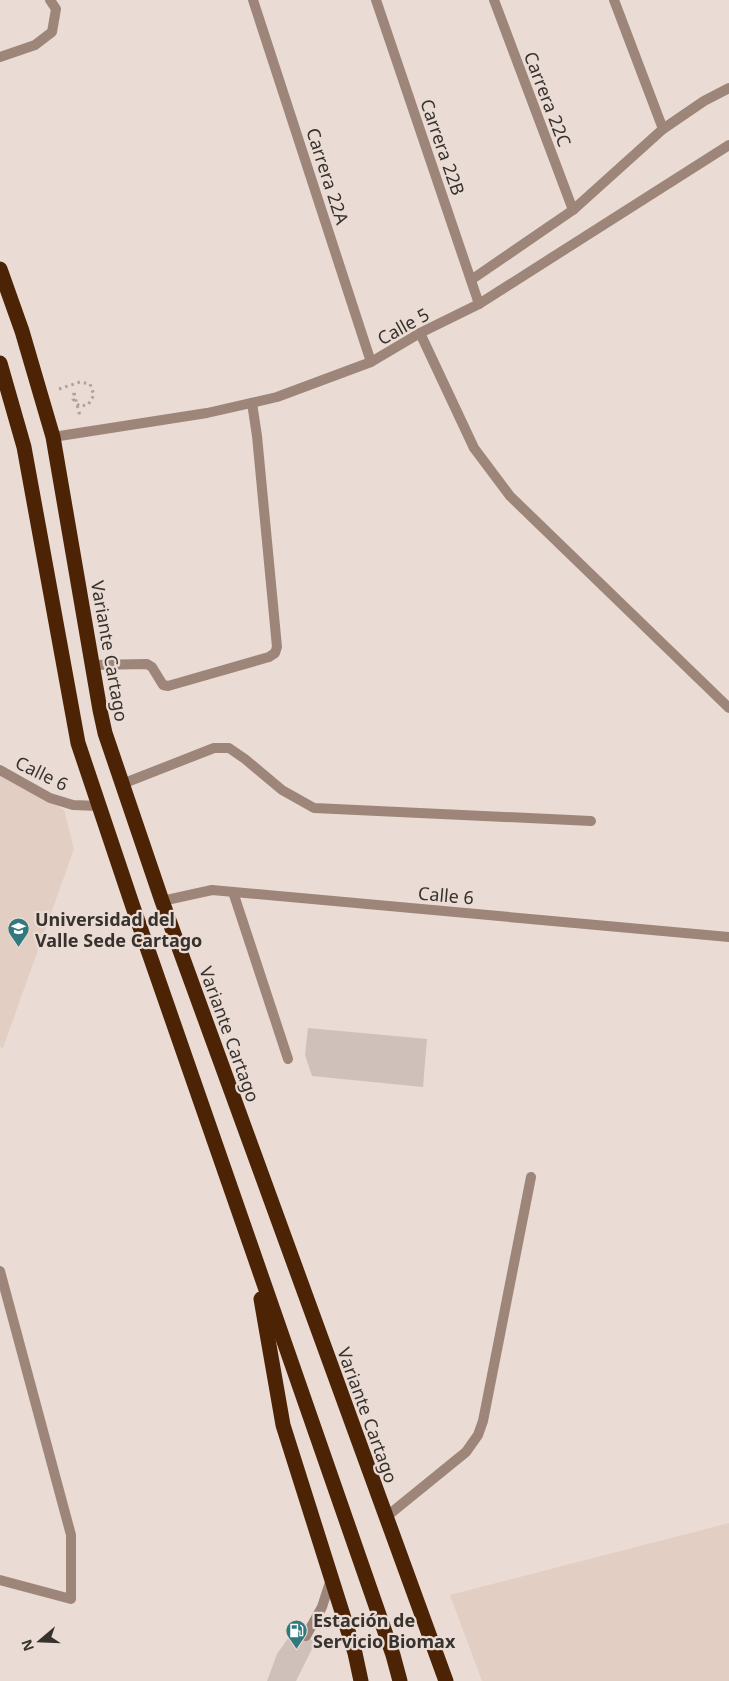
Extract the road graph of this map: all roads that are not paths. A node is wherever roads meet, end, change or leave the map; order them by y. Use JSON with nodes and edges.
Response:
{"nodes":[{"id":1,"x":50,"y":0,"type":"edge"},
{"id":2,"x":253,"y":0,"type":"edge"},
{"id":3,"x":376,"y":0,"type":"edge"},
{"id":4,"x":494,"y":0,"type":"edge"},
{"id":5,"x":614,"y":0,"type":"edge"},
{"id":6,"x":0,"y":57,"type":"edge"},
{"id":7,"x":729,"y":88,"type":"edge"},
{"id":8,"x":663,"y":129,"type":"junction"},
{"id":9,"x":729,"y":144,"type":"edge"},
{"id":10,"x":573,"y":210,"type":"junction"},
{"id":11,"x":0,"y":269,"type":"edge"},
{"id":12,"x":471,"y":280,"type":"junction"},
{"id":13,"x":479,"y":304,"type":"junction"},
{"id":14,"x":420,"y":334,"type":"junction"},
{"id":15,"x":371,"y":362,"type":"junction"},
{"id":16,"x":0,"y":366,"type":"edge"},
{"id":17,"x":252,"y":403,"type":"junction"},
{"id":18,"x":53,"y":437,"type":"junction"},
{"id":19,"x":92,"y":664,"type":"junction"},
{"id":20,"x":729,"y":708,"type":"edge"},
{"id":21,"x":0,"y":770,"type":"edge"},
{"id":22,"x":122,"y":784,"type":"junction"},
{"id":23,"x":99,"y":806,"type":"junction"},
{"id":24,"x":591,"y":821,"type":"dead end"},
{"id":25,"x":233,"y":892,"type":"junction"},
{"id":26,"x":162,"y":901,"type":"junction"},
{"id":27,"x":729,"y":937,"type":"edge"},
{"id":28,"x":288,"y":1059,"type":"dead end"},
{"id":29,"x":531,"y":1177,"type":"dead end"},
{"id":30,"x":254,"y":1256,"type":"junction"},
{"id":31,"x":0,"y":1271,"type":"edge"},
{"id":32,"x":386,"y":1517,"type":"junction"},
{"id":33,"x":332,"y":1578,"type":"junction"},
{"id":34,"x":0,"y":1580,"type":"edge"},
{"id":35,"x":306,"y":1636,"type":"dead end"},
{"id":36,"x":361,"y":1681,"type":"edge"},
{"id":37,"x":400,"y":1681,"type":"edge"},
{"id":38,"x":446,"y":1681,"type":"edge"}],
"edges":[{"from":1,"to":6,"type":"street"},
{"from":2,"to":15,"type":"street","name":"Carrera 22A"},
{"from":3,"to":12,"type":"street","name":"Carrera 22B"},
{"from":4,"to":10,"type":"street","name":"Carrera 22C"},
{"from":5,"to":8,"type":"street"},
{"from":7,"to":8,"type":"street"},
{"from":8,"to":10,"type":"street"},
{"from":9,"to":13,"type":"street","name":"Calle 5"},
{"from":10,"to":12,"type":"street"},
{"from":11,"to":18,"type":"highway","name":"Variante Cartago"},
{"from":12,"to":13,"type":"street","name":"Carrera 22B"},
{"from":13,"to":14,"type":"street","name":"Calle 5"},
{"from":14,"to":15,"type":"street","name":"Calle 5"},
{"from":14,"to":20,"type":"street"},
{"from":15,"to":17,"type":"street","name":"Calle 5"},
{"from":16,"to":23,"type":"highway"},
{"from":17,"to":18,"type":"street","name":"Calle 5"},
{"from":17,"to":19,"type":"street"},
{"from":18,"to":19,"type":"highway","name":"Variante Cartago"},
{"from":19,"to":22,"type":"highway","name":"Variante Cartago"},
{"from":21,"to":23,"type":"street","name":"Calle 6"},
{"from":22,"to":24,"type":"street"},
{"from":22,"to":26,"type":"highway","name":"Variante Cartago"},
{"from":23,"to":30,"type":"highway"},
{"from":25,"to":26,"type":"street","name":"Calle 6"},
{"from":25,"to":27,"type":"street","name":"Calle 6"},
{"from":25,"to":28,"type":"street"},
{"from":26,"to":32,"type":"highway","name":"Variante Cartago"},
{"from":29,"to":32,"type":"street"},
{"from":30,"to":33,"type":"highway"},
{"from":30,"to":37,"type":"highway"},
{"from":31,"to":34,"type":"street"},
{"from":32,"to":38,"type":"highway","name":"Variante Cartago"},
{"from":33,"to":35,"type":"street"},
{"from":33,"to":36,"type":"highway"}]}
